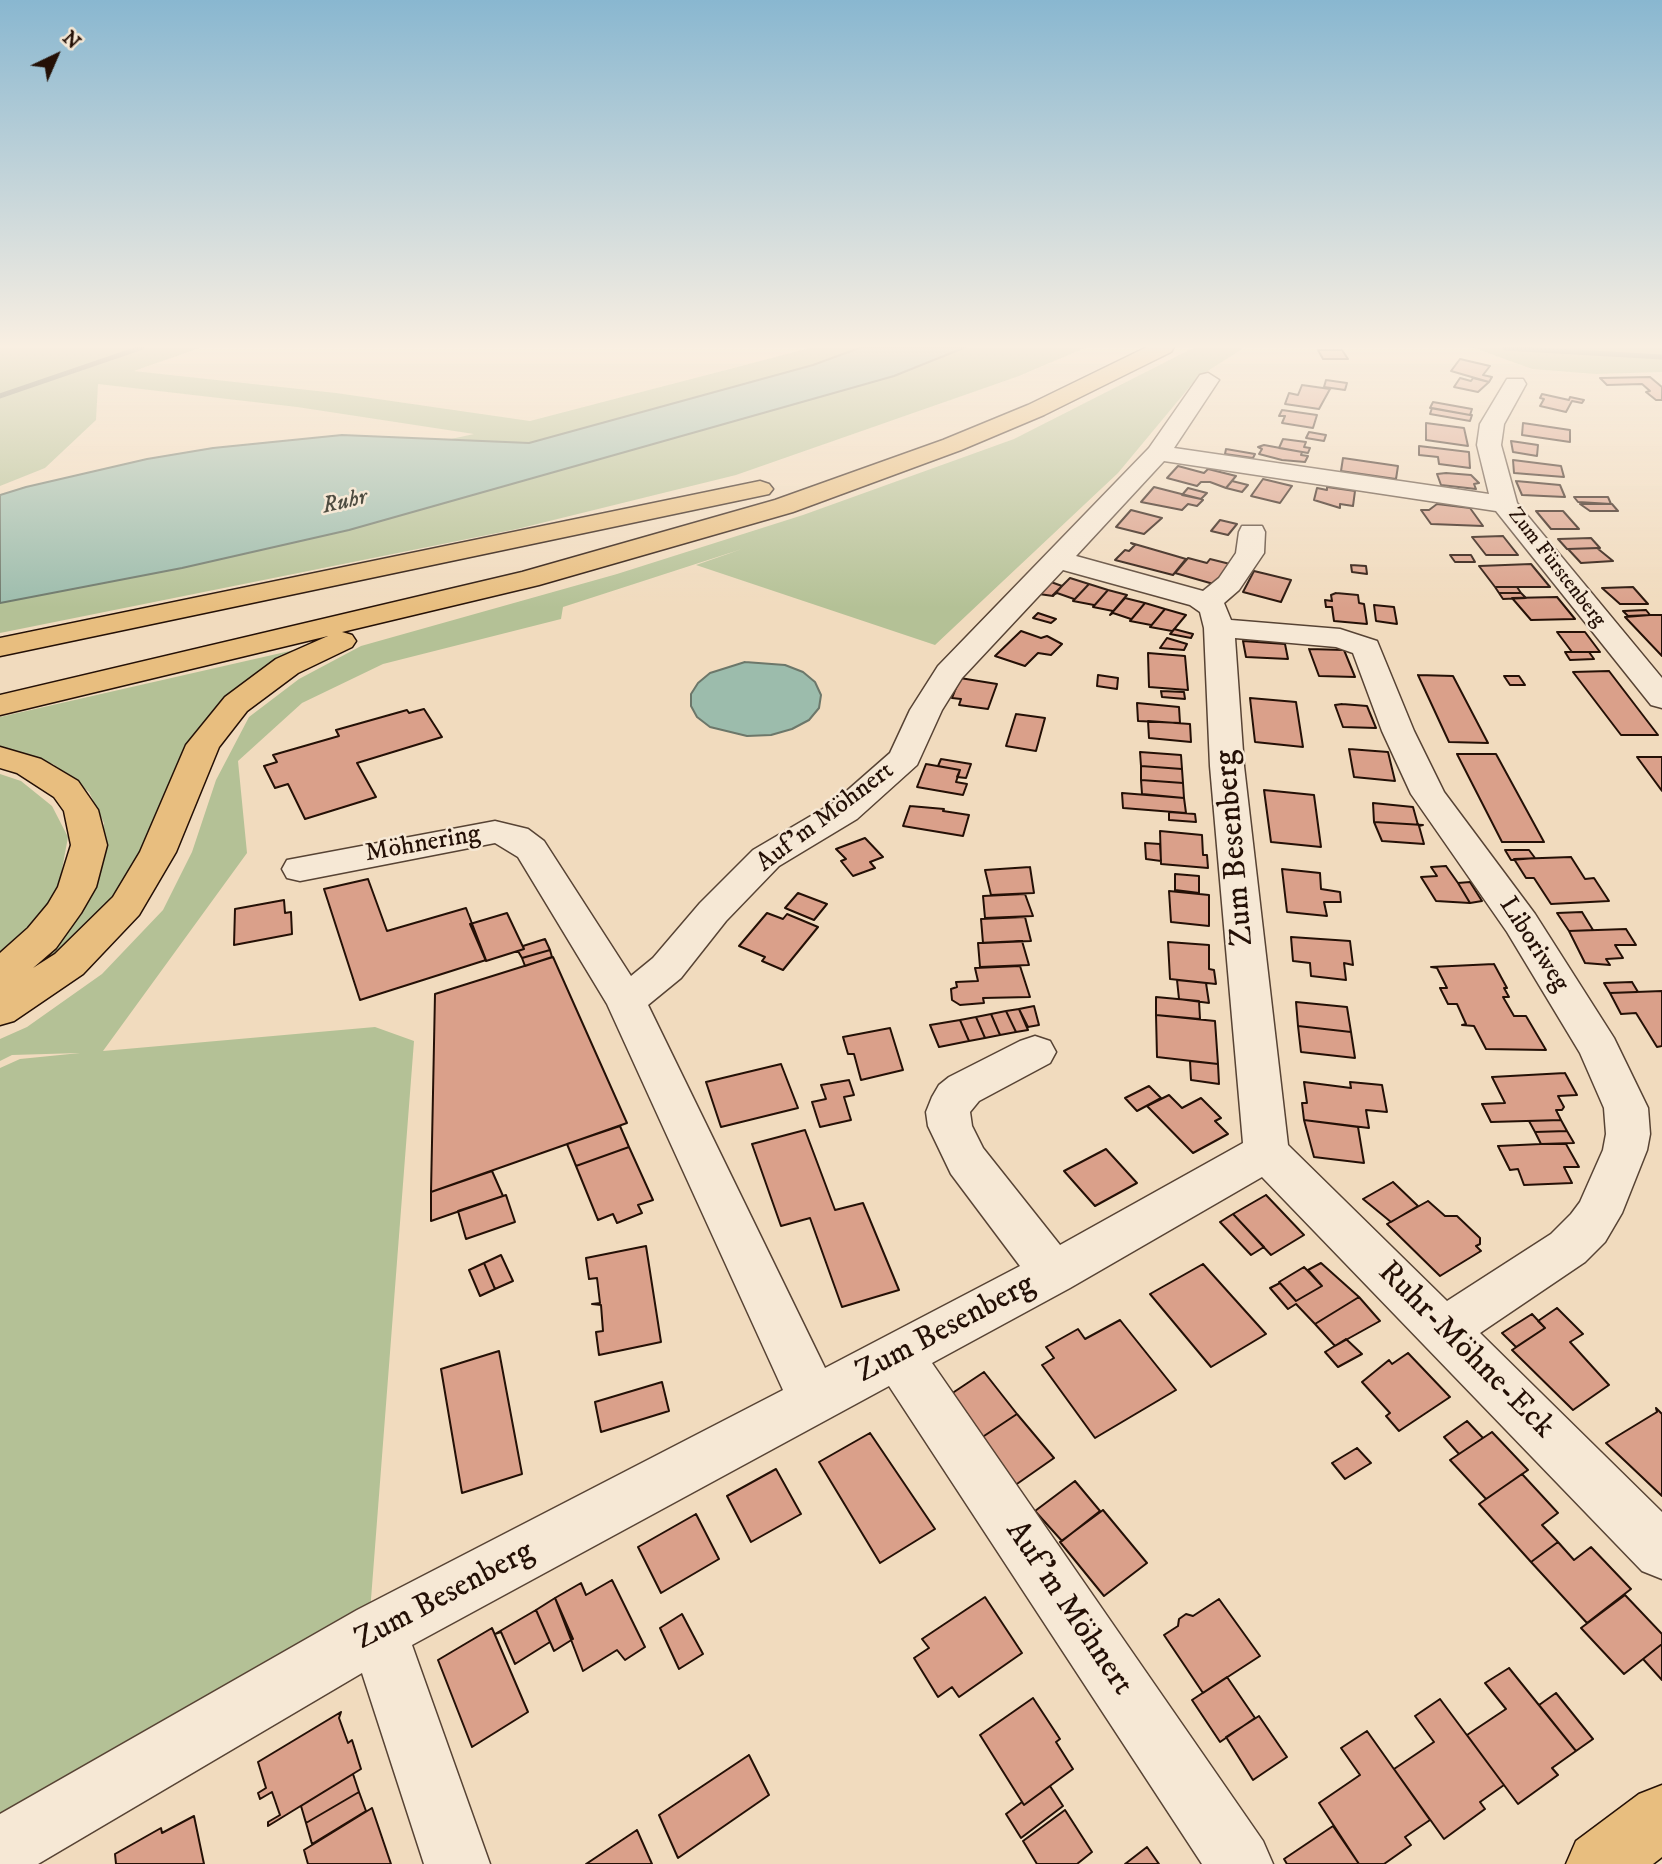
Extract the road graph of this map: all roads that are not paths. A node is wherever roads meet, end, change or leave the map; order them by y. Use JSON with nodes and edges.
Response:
{"nodes":[{"id":1,"x":914,"y":434,"type":"edge"},
{"id":2,"x":976,"y":434,"type":"edge"},
{"id":3,"x":1171,"y":434,"type":"edge"},
{"id":4,"x":1491,"y":434,"type":"edge"},
{"id":5,"x":1158,"y":453,"type":"junction"},
{"id":6,"x":835,"y":463,"type":"dead end"},
{"id":7,"x":1504,"y":504,"type":"junction"},
{"id":8,"x":1252,"y":532,"type":"dead end"},
{"id":9,"x":1056,"y":559,"type":"junction"},
{"id":10,"x":567,"y":569,"type":"junction"},
{"id":11,"x":1213,"y":615,"type":"junction"},
{"id":12,"x":0,"y":647,"type":"edge"},
{"id":13,"x":0,"y":678,"type":"edge"},
{"id":14,"x":1662,"y":698,"type":"edge"},
{"id":15,"x":0,"y":705,"type":"edge"},
{"id":16,"x":0,"y":757,"type":"edge"},
{"id":17,"x":300,"y":869,"type":"dead end"},
{"id":18,"x":0,"y":975,"type":"edge"},
{"id":19,"x":626,"y":1002,"type":"junction"},
{"id":20,"x":0,"y":1010,"type":"edge"},
{"id":21,"x":1035,"y":1052,"type":"dead end"},
{"id":22,"x":1266,"y":1152,"type":"junction"},
{"id":23,"x":1053,"y":1273,"type":"junction"},
{"id":24,"x":1445,"y":1329,"type":"junction"},
{"id":25,"x":896,"y":1354,"type":"junction"},
{"id":26,"x":814,"y":1401,"type":"junction"},
{"id":27,"x":1662,"y":1551,"type":"edge"},
{"id":28,"x":378,"y":1632,"type":"junction"},
{"id":29,"x":1662,"y":1817,"type":"edge"},
{"id":30,"x":0,"y":1850,"type":"edge"},
{"id":31,"x":457,"y":1864,"type":"edge"},
{"id":32,"x":1240,"y":1864,"type":"edge"},
{"id":33,"x":1599,"y":1864,"type":"edge"}],
"edges":[{"from":1,"to":6,"type":"main road"},
{"from":2,"to":10,"type":"main road"},
{"from":3,"to":5,"type":"street","name":"Auf'm Möhnert"},
{"from":4,"to":7,"type":"street","name":"Zum Fürstenberg"},
{"from":5,"to":7,"type":"street"},
{"from":5,"to":9,"type":"street","name":"Auf'm Möhnert"},
{"from":7,"to":14,"type":"street","name":"Zum Fürstenberg"},
{"from":8,"to":11,"type":"street"},
{"from":9,"to":11,"type":"street"},
{"from":9,"to":19,"type":"street","name":"Auf'm Möhnert"},
{"from":10,"to":15,"type":"main road"},
{"from":10,"to":20,"type":"main road"},
{"from":11,"to":22,"type":"street","name":"Zum Besenberg"},
{"from":11,"to":24,"type":"street","name":"Liboriweg"},
{"from":12,"to":13,"type":"main road"},
{"from":16,"to":18,"type":"main road"},
{"from":17,"to":19,"type":"street","name":"Möhnering"},
{"from":19,"to":26,"type":"street"},
{"from":21,"to":23,"type":"street"},
{"from":22,"to":23,"type":"street","name":"Zum Besenberg"},
{"from":22,"to":24,"type":"street","name":"Ruhr-Möhne-Eck"},
{"from":23,"to":25,"type":"street","name":"Zum Besenberg"},
{"from":24,"to":27,"type":"street","name":"Ruhr-Möhne-Eck"},
{"from":25,"to":26,"type":"street","name":"Zum Besenberg"},
{"from":25,"to":32,"type":"street","name":"Auf'm Möhnert"},
{"from":26,"to":28,"type":"street","name":"Zum Besenberg"},
{"from":28,"to":30,"type":"street","name":"Zum Besenberg"},
{"from":28,"to":31,"type":"street"},
{"from":29,"to":33,"type":"main road"}]}
